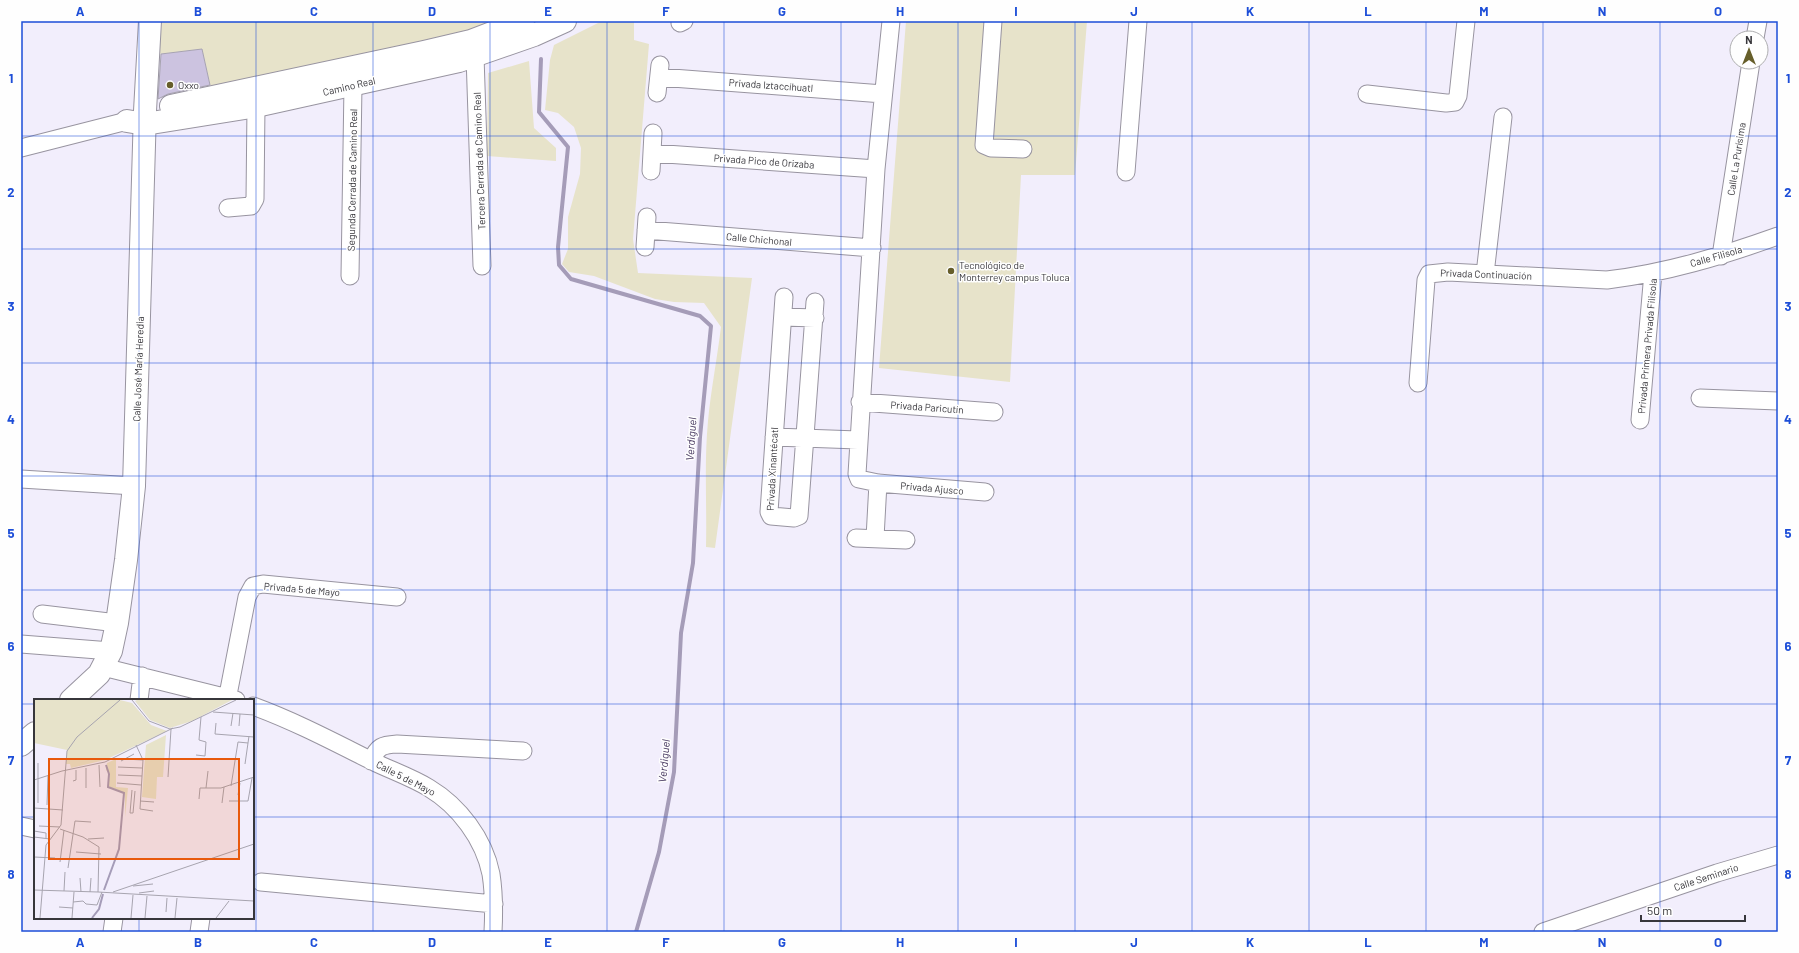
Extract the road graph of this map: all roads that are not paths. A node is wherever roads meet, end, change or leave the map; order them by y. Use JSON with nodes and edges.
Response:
{"nodes":[{"id":1,"x":150,"y":21,"type":"edge"},
{"id":2,"x":523,"y":21,"type":"edge"},
{"id":3,"x":565,"y":21,"type":"edge"},
{"id":4,"x":891,"y":21,"type":"edge"},
{"id":5,"x":993,"y":21,"type":"edge"},
{"id":6,"x":1138,"y":21,"type":"edge"},
{"id":7,"x":1466,"y":21,"type":"edge"},
{"id":8,"x":475,"y":56,"type":"junction"},
{"id":9,"x":426,"y":60,"type":"junction"},
{"id":10,"x":1750,"y":70,"type":"edge"},
{"id":11,"x":659,"y":78,"type":"dead end"},
{"id":12,"x":353,"y":85,"type":"junction"},
{"id":13,"x":882,"y":94,"type":"junction"},
{"id":14,"x":1367,"y":94,"type":"dead end"},
{"id":15,"x":256,"y":106,"type":"junction"},
{"id":16,"x":1503,"y":117,"type":"dead end"},
{"id":17,"x":139,"y":119,"type":"junction"},
{"id":18,"x":653,"y":133,"type":"dead end"},
{"id":19,"x":21,"y":148,"type":"edge"},
{"id":20,"x":1023,"y":149,"type":"dead end"},
{"id":21,"x":652,"y":153,"type":"junction"},
{"id":22,"x":876,"y":169,"type":"junction"},
{"id":23,"x":652,"y":171,"type":"dead end"},
{"id":24,"x":1126,"y":172,"type":"dead end"},
{"id":25,"x":228,"y":208,"type":"dead end"},
{"id":26,"x":1778,"y":236,"type":"edge"},
{"id":27,"x":645,"y":247,"type":"dead end"},
{"id":28,"x":872,"y":248,"type":"junction"},
{"id":29,"x":1721,"y":256,"type":"junction"},
{"id":30,"x":482,"y":266,"type":"dead end"},
{"id":31,"x":1653,"y":273,"type":"junction"},
{"id":32,"x":1485,"y":274,"type":"junction"},
{"id":33,"x":350,"y":276,"type":"dead end"},
{"id":34,"x":784,"y":297,"type":"dead end"},
{"id":35,"x":783,"y":317,"type":"junction"},
{"id":36,"x":1418,"y":383,"type":"dead end"},
{"id":37,"x":1700,"y":398,"type":"dead end"},
{"id":38,"x":1778,"y":401,"type":"edge"},
{"id":39,"x":860,"y":402,"type":"junction"},
{"id":40,"x":994,"y":412,"type":"dead end"},
{"id":41,"x":1640,"y":420,"type":"dead end"},
{"id":42,"x":774,"y":437,"type":"junction"},
{"id":43,"x":806,"y":437,"type":"junction"},
{"id":44,"x":858,"y":440,"type":"junction"},
{"id":45,"x":21,"y":479,"type":"edge"},
{"id":46,"x":878,"y":483,"type":"junction"},
{"id":47,"x":134,"y":486,"type":"junction"},
{"id":48,"x":985,"y":492,"type":"dead end"},
{"id":49,"x":856,"y":538,"type":"dead end"},
{"id":50,"x":875,"y":538,"type":"junction"},
{"id":51,"x":906,"y":540,"type":"dead end"},
{"id":52,"x":397,"y":598,"type":"dead end"},
{"id":53,"x":42,"y":614,"type":"dead end"},
{"id":54,"x":117,"y":624,"type":"junction"},
{"id":55,"x":21,"y":644,"type":"edge"},
{"id":56,"x":107,"y":659,"type":"junction"},
{"id":57,"x":142,"y":676,"type":"junction"},
{"id":58,"x":72,"y":699,"type":"edge"},
{"id":59,"x":139,"y":699,"type":"edge"},
{"id":60,"x":230,"y":699,"type":"edge"},
{"id":61,"x":254,"y":706,"type":"edge"},
{"id":62,"x":34,"y":733,"type":"edge"},
{"id":63,"x":21,"y":745,"type":"edge"},
{"id":64,"x":523,"y":751,"type":"dead end"},
{"id":65,"x":372,"y":760,"type":"junction"},
{"id":66,"x":21,"y":826,"type":"edge"},
{"id":67,"x":34,"y":829,"type":"edge"},
{"id":68,"x":1778,"y":855,"type":"edge"},
{"id":69,"x":261,"y":882,"type":"dead end"},
{"id":70,"x":494,"y":904,"type":"junction"},
{"id":71,"x":114,"y":919,"type":"edge"},
{"id":72,"x":201,"y":919,"type":"edge"},
{"id":73,"x":112,"y":932,"type":"edge"},
{"id":74,"x":199,"y":932,"type":"edge"},
{"id":75,"x":493,"y":932,"type":"edge"},
{"id":76,"x":1543,"y":932,"type":"edge"}],
"edges":[{"from":1,"to":17,"type":"main road","name":"Calle José María Heredia"},
{"from":2,"to":9,"type":"main road","name":"Camino Real"},
{"from":3,"to":8,"type":"main road","name":"Camino Real"},
{"from":4,"to":13,"type":"street","name":"Privada Ajusco"},
{"from":5,"to":20,"type":"street"},
{"from":6,"to":24,"type":"street"},
{"from":7,"to":14,"type":"street"},
{"from":8,"to":9,"type":"main road","name":"Camino Real"},
{"from":8,"to":30,"type":"street","name":"Tercera Cerrada de Camino Real"},
{"from":9,"to":12,"type":"main road","name":"Camino Real"},
{"from":9,"to":17,"type":"main road","name":"Camino Real"},
{"from":10,"to":29,"type":"street","name":"Calle La Purísima"},
{"from":11,"to":13,"type":"street","name":"Privada Iztaccíhuatl"},
{"from":12,"to":15,"type":"main road","name":"Camino Real"},
{"from":12,"to":33,"type":"street","name":"Segunda Cerrada de Camino Real"},
{"from":13,"to":22,"type":"street","name":"Privada Ajusco"},
{"from":15,"to":17,"type":"main road","name":"Camino Real"},
{"from":15,"to":25,"type":"street"},
{"from":16,"to":32,"type":"street"},
{"from":17,"to":19,"type":"street","name":"Camino Real"},
{"from":17,"to":47,"type":"main road","name":"Calle José María Heredia"},
{"from":18,"to":21,"type":"street"},
{"from":21,"to":22,"type":"street","name":"Privada Pico de Orizaba"},
{"from":21,"to":23,"type":"street"},
{"from":22,"to":28,"type":"street","name":"Privada Ajusco"},
{"from":26,"to":29,"type":"street","name":"Calle Filisola"},
{"from":27,"to":28,"type":"street","name":"Calle Chichonal"},
{"from":28,"to":39,"type":"street","name":"Privada Ajusco"},
{"from":29,"to":31,"type":"street","name":"Calle Filisola"},
{"from":31,"to":32,"type":"street","name":"Privada Continuación"},
{"from":31,"to":41,"type":"street","name":"Privada Primera Privada Filisola"},
{"from":32,"to":36,"type":"street","name":"Privada Continuación"},
{"from":34,"to":35,"type":"street","name":"Privada Xinantécatl"},
{"from":35,"to":42,"type":"street","name":"Privada Xinantécatl"},
{"from":35,"to":43,"type":"street","name":"Privada Xinantécatl"},
{"from":37,"to":38,"type":"street"},
{"from":39,"to":40,"type":"street","name":"Privada Paricutín"},
{"from":39,"to":44,"type":"street","name":"Privada Ajusco"},
{"from":42,"to":43,"type":"street"},
{"from":42,"to":43,"type":"street","name":"Privada Xinantécatl"},
{"from":43,"to":44,"type":"street"},
{"from":44,"to":46,"type":"street","name":"Privada Ajusco"},
{"from":45,"to":47,"type":"street"},
{"from":46,"to":48,"type":"street","name":"Privada Ajusco"},
{"from":46,"to":50,"type":"street"},
{"from":47,"to":54,"type":"main road","name":"Calle José María Heredia"},
{"from":49,"to":50,"type":"street"},
{"from":50,"to":51,"type":"street"},
{"from":52,"to":60,"type":"street","name":"Privada 5 de Mayo"},
{"from":53,"to":54,"type":"street"},
{"from":54,"to":56,"type":"main road","name":"Calle José María Heredia"},
{"from":55,"to":56,"type":"street"},
{"from":56,"to":57,"type":"street"},
{"from":56,"to":58,"type":"main road","name":"Calle José María Heredia"},
{"from":57,"to":59,"type":"street"},
{"from":57,"to":60,"type":"street"},
{"from":61,"to":65,"type":"street","name":"Calle 5 de Mayo"},
{"from":62,"to":63,"type":"main road"},
{"from":64,"to":65,"type":"street"},
{"from":65,"to":70,"type":"street","name":"Calle 5 de Mayo"},
{"from":66,"to":67,"type":"street"},
{"from":68,"to":76,"type":"street","name":"Calle Seminario"},
{"from":69,"to":70,"type":"street"},
{"from":70,"to":75,"type":"street","name":"Calle 5 de Mayo"},
{"from":71,"to":73,"type":"street"},
{"from":72,"to":74,"type":"street"}]}
